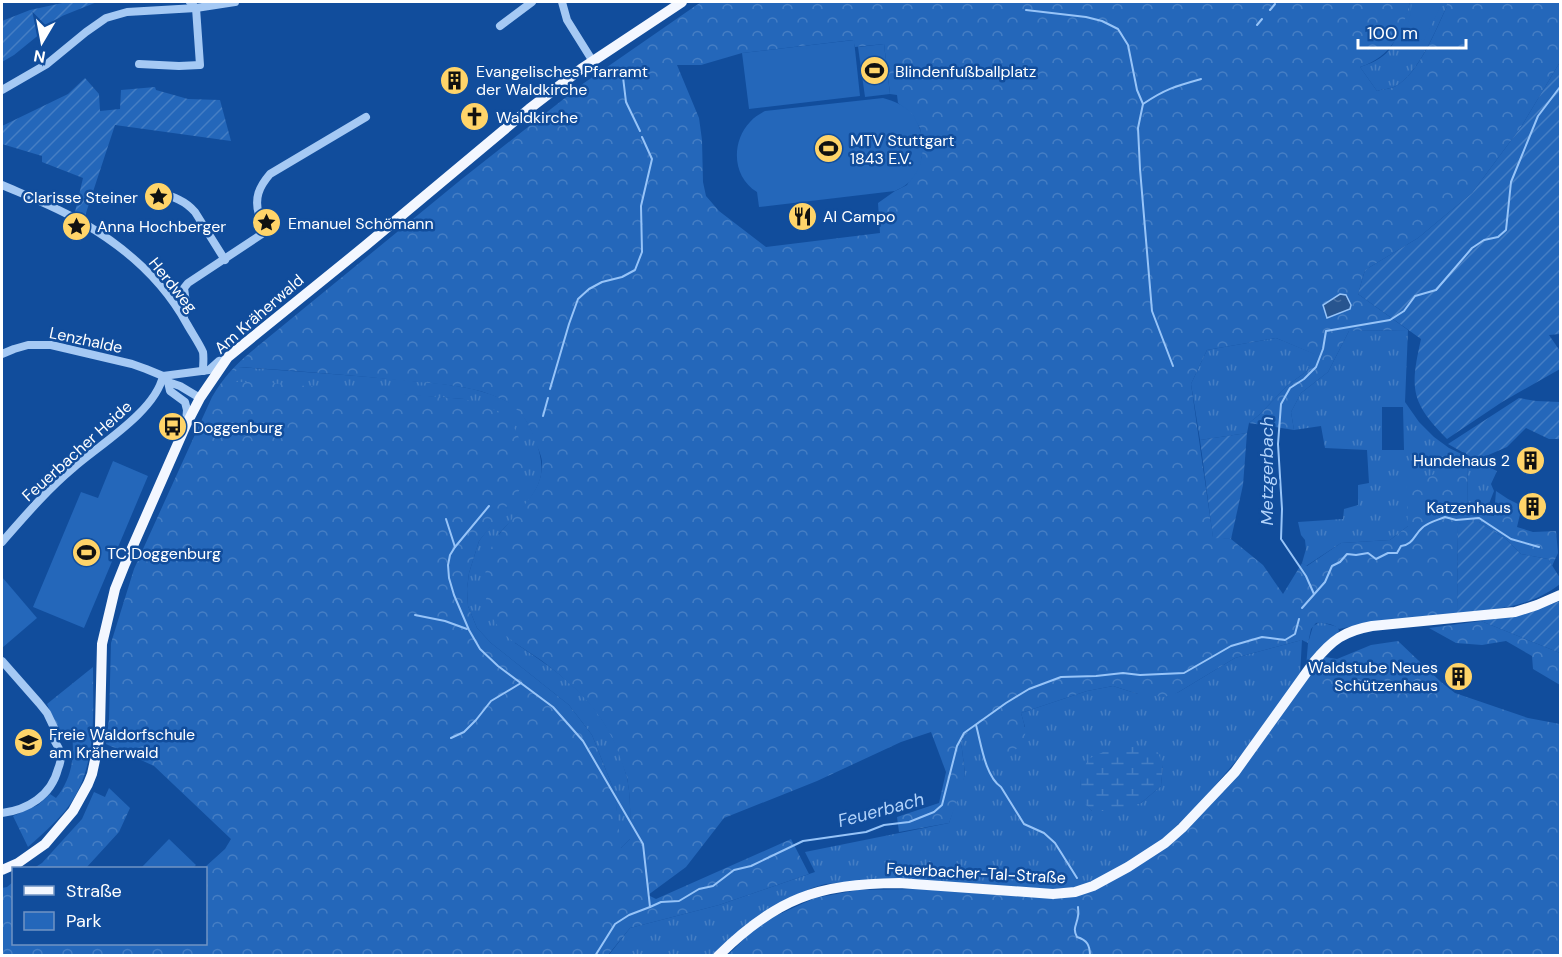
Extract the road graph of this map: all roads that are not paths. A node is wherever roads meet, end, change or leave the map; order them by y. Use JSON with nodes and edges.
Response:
{"nodes":[{"id":1,"x":235,"y":2,"type":"edge"},
{"id":2,"x":532,"y":2,"type":"edge"},
{"id":3,"x":562,"y":2,"type":"edge"},
{"id":4,"x":682,"y":2,"type":"edge"},
{"id":5,"x":193,"y":5,"type":"edge"},
{"id":6,"x":500,"y":26,"type":"dead end"},
{"id":7,"x":592,"y":60,"type":"junction"},
{"id":8,"x":139,"y":64,"type":"dead end"},
{"id":9,"x":2,"y":90,"type":"edge"},
{"id":10,"x":366,"y":117,"type":"dead end"},
{"id":11,"x":2,"y":185,"type":"edge"},
{"id":12,"x":154,"y":191,"type":"dead end"},
{"id":13,"x":225,"y":260,"type":"junction"},
{"id":14,"x":184,"y":317,"type":"junction"},
{"id":15,"x":2,"y":354,"type":"edge"},
{"id":16,"x":227,"y":358,"type":"junction"},
{"id":17,"x":203,"y":371,"type":"junction"},
{"id":18,"x":166,"y":379,"type":"junction"},
{"id":19,"x":210,"y":382,"type":"junction"},
{"id":20,"x":200,"y":398,"type":"junction"},
{"id":21,"x":186,"y":425,"type":"junction"},
{"id":22,"x":2,"y":542,"type":"edge"},
{"id":23,"x":1560,"y":595,"type":"edge"},
{"id":24,"x":2,"y":661,"type":"edge"},
{"id":25,"x":2,"y":813,"type":"edge"},
{"id":26,"x":2,"y":870,"type":"edge"},
{"id":27,"x":718,"y":956,"type":"edge"}],
"edges":[{"from":1,"to":5,"type":"street"},
{"from":2,"to":6,"type":"street"},
{"from":3,"to":7,"type":"street"},
{"from":4,"to":7,"type":"main road","name":"Am Kräherwald"},
{"from":5,"to":8,"type":"street"},
{"from":5,"to":9,"type":"street"},
{"from":7,"to":16,"type":"main road","name":"Am Kräherwald"},
{"from":10,"to":13,"type":"street"},
{"from":11,"to":14,"type":"street","name":"Herdweg"},
{"from":12,"to":13,"type":"street"},
{"from":13,"to":14,"type":"street"},
{"from":14,"to":17,"type":"street","name":"Herdweg"},
{"from":15,"to":18,"type":"street","name":"Lenzhalde"},
{"from":16,"to":17,"type":"street","name":"Lenzhalde"},
{"from":16,"to":19,"type":"main road","name":"Am Kräherwald"},
{"from":17,"to":18,"type":"street","name":"Lenzhalde"},
{"from":17,"to":19,"type":"street"},
{"from":18,"to":20,"type":"street","name":"Lenzhalde"},
{"from":18,"to":21,"type":"street"},
{"from":18,"to":22,"type":"street","name":"Feuerbacher Heide"},
{"from":19,"to":20,"type":"main road","name":"Am Kräherwald"},
{"from":20,"to":21,"type":"main road","name":"Am Kräherwald"},
{"from":21,"to":26,"type":"main road","name":"Am Kräherwald"},
{"from":23,"to":27,"type":"main road","name":"Feuerbacher-Tal-Straße"},
{"from":24,"to":25,"type":"street"}]}
